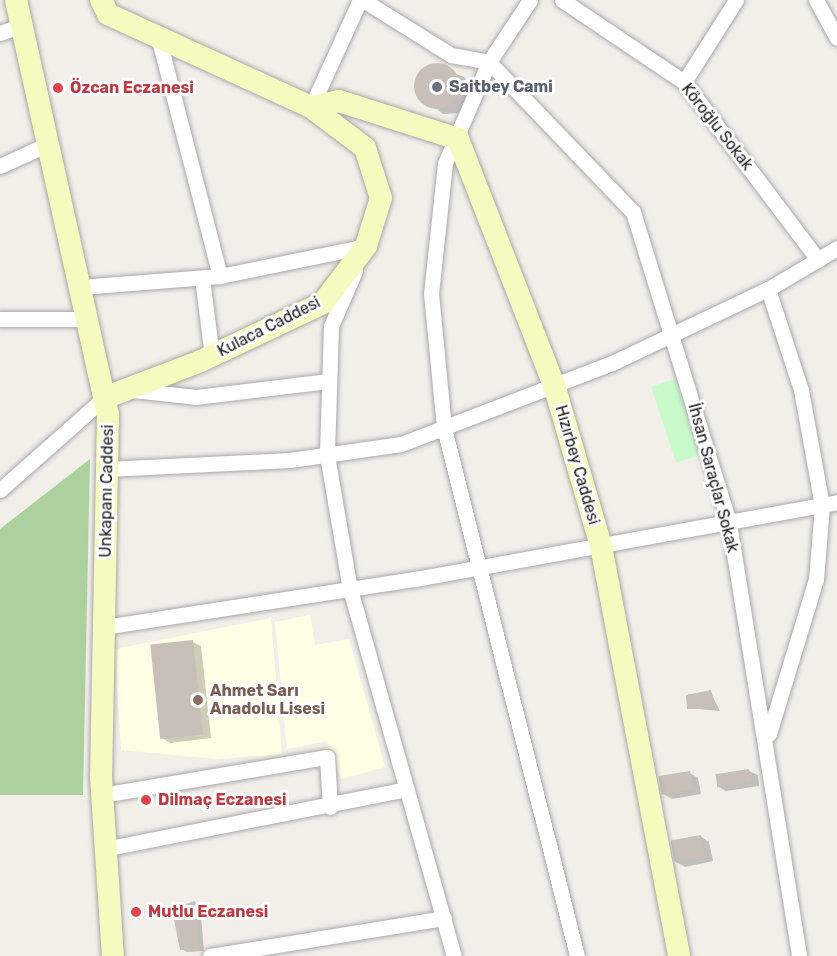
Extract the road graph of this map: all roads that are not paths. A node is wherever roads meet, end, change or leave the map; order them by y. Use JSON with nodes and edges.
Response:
{"nodes":[{"id":1,"x":16,"y":0,"type":"edge"},
{"id":2,"x":101,"y":0,"type":"edge"},
{"id":3,"x":362,"y":0,"type":"edge"},
{"id":4,"x":530,"y":0,"type":"edge"},
{"id":5,"x":562,"y":0,"type":"edge"},
{"id":6,"x":736,"y":0,"type":"edge"},
{"id":7,"x":816,"y":0,"type":"edge"},
{"id":8,"x":22,"y":25,"type":"junction"},
{"id":9,"x":0,"y":33,"type":"edge"},
{"id":10,"x":158,"y":37,"type":"junction"},
{"id":11,"x":837,"y":38,"type":"edge"},
{"id":12,"x":489,"y":63,"type":"junction"},
{"id":13,"x":684,"y":82,"type":"junction"},
{"id":14,"x":311,"y":107,"type":"junction"},
{"id":15,"x":458,"y":139,"type":"junction"},
{"id":16,"x":48,"y":144,"type":"junction"},
{"id":17,"x":0,"y":166,"type":"edge"},
{"id":18,"x":366,"y":246,"type":"junction"},
{"id":19,"x":837,"y":248,"type":"edge"},
{"id":20,"x":818,"y":260,"type":"junction"},
{"id":21,"x":220,"y":276,"type":"junction"},
{"id":22,"x":201,"y":278,"type":"junction"},
{"id":23,"x":80,"y":287,"type":"junction"},
{"id":24,"x":768,"y":289,"type":"junction"},
{"id":25,"x":0,"y":319,"type":"edge"},
{"id":26,"x":87,"y":319,"type":"junction"},
{"id":27,"x":672,"y":334,"type":"junction"},
{"id":28,"x":212,"y":356,"type":"junction"},
{"id":29,"x":329,"y":381,"type":"junction"},
{"id":30,"x":554,"y":385,"type":"junction"},
{"id":31,"x":128,"y":389,"type":"junction"},
{"id":32,"x":105,"y":398,"type":"junction"},
{"id":33,"x":444,"y":428,"type":"junction"},
{"id":34,"x":327,"y":455,"type":"junction"},
{"id":35,"x":107,"y":469,"type":"junction"},
{"id":36,"x":0,"y":490,"type":"edge"},
{"id":37,"x":830,"y":504,"type":"edge"},
{"id":38,"x":729,"y":523,"type":"junction"},
{"id":39,"x":601,"y":546,"type":"junction"},
{"id":40,"x":482,"y":567,"type":"junction"},
{"id":41,"x":350,"y":589,"type":"junction"},
{"id":42,"x":104,"y":627,"type":"junction"},
{"id":43,"x":767,"y":740,"type":"junction"},
{"id":44,"x":406,"y":789,"type":"junction"},
{"id":45,"x":102,"y":795,"type":"junction"},
{"id":46,"x":330,"y":807,"type":"junction"},
{"id":47,"x":104,"y":849,"type":"junction"},
{"id":48,"x":444,"y":918,"type":"junction"},
{"id":49,"x":113,"y":956,"type":"edge"},
{"id":50,"x":210,"y":956,"type":"edge"},
{"id":51,"x":454,"y":956,"type":"edge"},
{"id":52,"x":577,"y":956,"type":"edge"},
{"id":53,"x":679,"y":956,"type":"edge"},
{"id":54,"x":799,"y":956,"type":"edge"}],
"edges":[{"from":1,"to":8,"type":"main road","name":"Unkapanı Caddesi"},
{"from":2,"to":10,"type":"main road","name":"Kulaca Caddesi"},
{"from":3,"to":12,"type":"street"},
{"from":3,"to":14,"type":"street"},
{"from":4,"to":12,"type":"street"},
{"from":5,"to":13,"type":"street","name":"Köroğlu Sokak"},
{"from":6,"to":13,"type":"street"},
{"from":7,"to":11,"type":"street"},
{"from":8,"to":9,"type":"street"},
{"from":8,"to":16,"type":"main road","name":"Unkapanı Caddesi"},
{"from":10,"to":14,"type":"main road","name":"Kulaca Caddesi"},
{"from":10,"to":21,"type":"street"},
{"from":12,"to":15,"type":"street"},
{"from":12,"to":27,"type":"street","name":"İhsan Saraçlar Sokak"},
{"from":13,"to":20,"type":"street","name":"Köroğlu Sokak"},
{"from":14,"to":15,"type":"main road"},
{"from":14,"to":18,"type":"main road","name":"Kulaca Caddesi"},
{"from":15,"to":30,"type":"main road","name":"Hızırbey Caddesi"},
{"from":15,"to":33,"type":"street"},
{"from":16,"to":17,"type":"street"},
{"from":16,"to":23,"type":"main road","name":"Unkapanı Caddesi"},
{"from":18,"to":21,"type":"street"},
{"from":18,"to":28,"type":"main road","name":"Kulaca Caddesi"},
{"from":18,"to":29,"type":"street"},
{"from":19,"to":20,"type":"street"},
{"from":20,"to":24,"type":"street"},
{"from":21,"to":22,"type":"street"},
{"from":22,"to":23,"type":"street"},
{"from":22,"to":28,"type":"street"},
{"from":23,"to":26,"type":"main road","name":"Unkapanı Caddesi"},
{"from":24,"to":27,"type":"street"},
{"from":24,"to":37,"type":"street"},
{"from":25,"to":26,"type":"street"},
{"from":26,"to":32,"type":"main road","name":"Unkapanı Caddesi"},
{"from":27,"to":30,"type":"street"},
{"from":27,"to":38,"type":"street","name":"İhsan Saraçlar Sokak"},
{"from":28,"to":31,"type":"main road","name":"Kulaca Caddesi"},
{"from":29,"to":31,"type":"street"},
{"from":29,"to":34,"type":"street"},
{"from":30,"to":33,"type":"street"},
{"from":30,"to":39,"type":"main road","name":"Hızırbey Caddesi"},
{"from":31,"to":32,"type":"main road","name":"Kulaca Caddesi"},
{"from":32,"to":35,"type":"main road","name":"Unkapanı Caddesi"},
{"from":32,"to":36,"type":"street"},
{"from":33,"to":34,"type":"street"},
{"from":33,"to":40,"type":"street"},
{"from":34,"to":35,"type":"street"},
{"from":34,"to":41,"type":"street"},
{"from":35,"to":42,"type":"main road","name":"Unkapanı Caddesi"},
{"from":37,"to":38,"type":"street"},
{"from":37,"to":43,"type":"street"},
{"from":38,"to":39,"type":"street"},
{"from":38,"to":43,"type":"street","name":"İhsan Saraçlar Sokak"},
{"from":39,"to":40,"type":"street"},
{"from":39,"to":53,"type":"main road","name":"Hızırbey Caddesi"},
{"from":40,"to":41,"type":"street"},
{"from":40,"to":52,"type":"street"},
{"from":41,"to":42,"type":"street"},
{"from":41,"to":44,"type":"street"},
{"from":42,"to":45,"type":"main road","name":"Unkapanı Caddesi"},
{"from":43,"to":54,"type":"street","name":"İhsan Saraçlar Sokak"},
{"from":44,"to":46,"type":"street"},
{"from":44,"to":48,"type":"street"},
{"from":45,"to":46,"type":"street"},
{"from":45,"to":47,"type":"main road","name":"Unkapanı Caddesi"},
{"from":46,"to":47,"type":"street"},
{"from":47,"to":49,"type":"main road","name":"Unkapanı Caddesi"},
{"from":48,"to":50,"type":"street"},
{"from":48,"to":51,"type":"street"}]}
